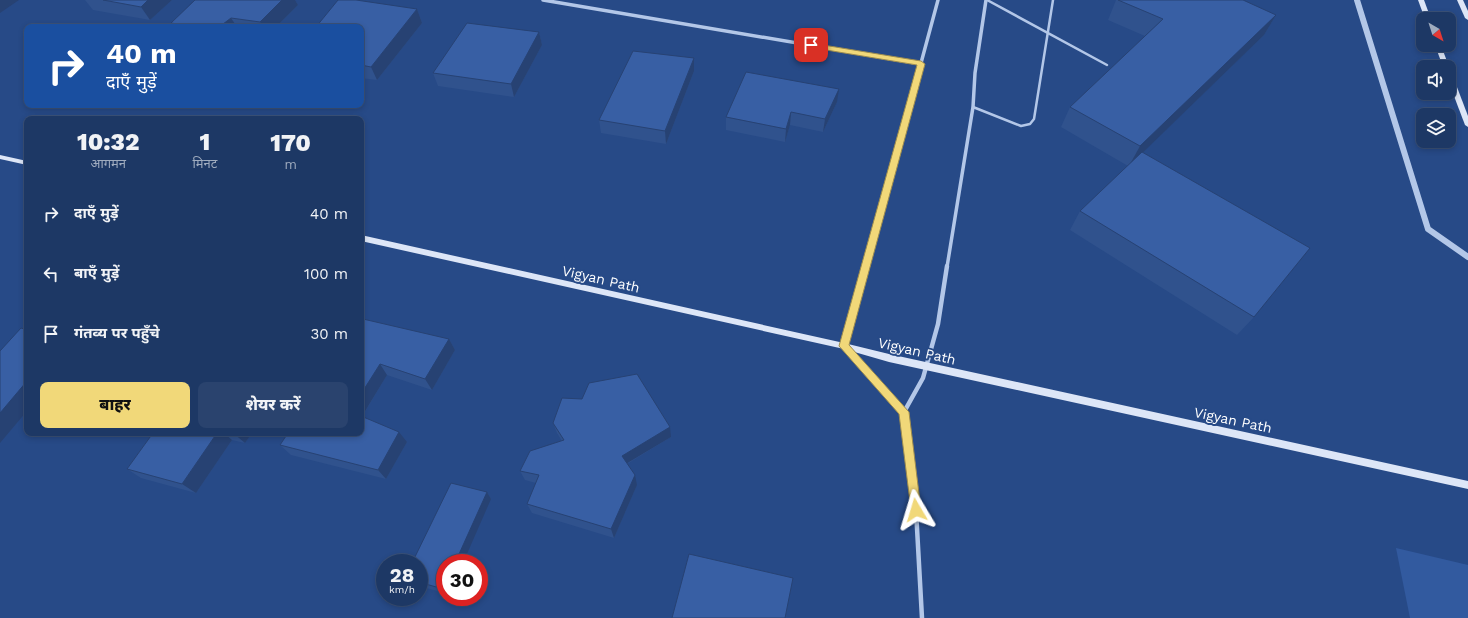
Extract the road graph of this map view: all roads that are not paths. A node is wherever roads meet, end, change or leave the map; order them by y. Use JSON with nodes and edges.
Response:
{"nodes":[{"id":1,"x":543,"y":0,"type":"edge"},
{"id":2,"x":938,"y":0,"type":"edge"},
{"id":3,"x":987,"y":0,"type":"edge"},
{"id":4,"x":1053,"y":0,"type":"edge"},
{"id":5,"x":1358,"y":0,"type":"edge"},
{"id":6,"x":1421,"y":0,"type":"edge"},
{"id":7,"x":1460,"y":0,"type":"edge"},
{"id":8,"x":1425,"y":12,"type":"edge"},
{"id":9,"x":1468,"y":18,"type":"edge"},
{"id":10,"x":1048,"y":31,"type":"junction"},
{"id":11,"x":921,"y":64,"type":"junction"},
{"id":12,"x":1107,"y":65,"type":"dead end"},
{"id":13,"x":1456,"y":93,"type":"edge"},
{"id":14,"x":973,"y":107,"type":"junction"},
{"id":15,"x":1468,"y":125,"type":"edge"},
{"id":16,"x":0,"y":157,"type":"edge"},
{"id":17,"x":24,"y":162,"type":"edge"},
{"id":18,"x":364,"y":239,"type":"edge"},
{"id":19,"x":1468,"y":257,"type":"edge"},
{"id":20,"x":844,"y":346,"type":"junction"},
{"id":21,"x":926,"y":366,"type":"junction"},
{"id":22,"x":904,"y":412,"type":"junction"},
{"id":23,"x":1468,"y":485,"type":"edge"},
{"id":24,"x":922,"y":618,"type":"edge"}],
"edges":[{"from":1,"to":11,"type":"street"},
{"from":2,"to":11,"type":"street"},
{"from":3,"to":10,"type":"lane"},
{"from":3,"to":14,"type":"street"},
{"from":4,"to":10,"type":"lane"},
{"from":5,"to":19,"type":"street"},
{"from":6,"to":8,"type":"main road"},
{"from":7,"to":9,"type":"main road"},
{"from":10,"to":12,"type":"lane"},
{"from":10,"to":14,"type":"lane"},
{"from":11,"to":20,"type":"street"},
{"from":13,"to":15,"type":"main road"},
{"from":14,"to":21,"type":"street"},
{"from":16,"to":17,"type":"main road"},
{"from":18,"to":20,"type":"main road","name":"Vigyan Path"},
{"from":20,"to":21,"type":"main road","name":"Vigyan Path"},
{"from":20,"to":22,"type":"street"},
{"from":21,"to":22,"type":"street"},
{"from":21,"to":23,"type":"main road","name":"Vigyan Path"},
{"from":22,"to":24,"type":"street"}]}
